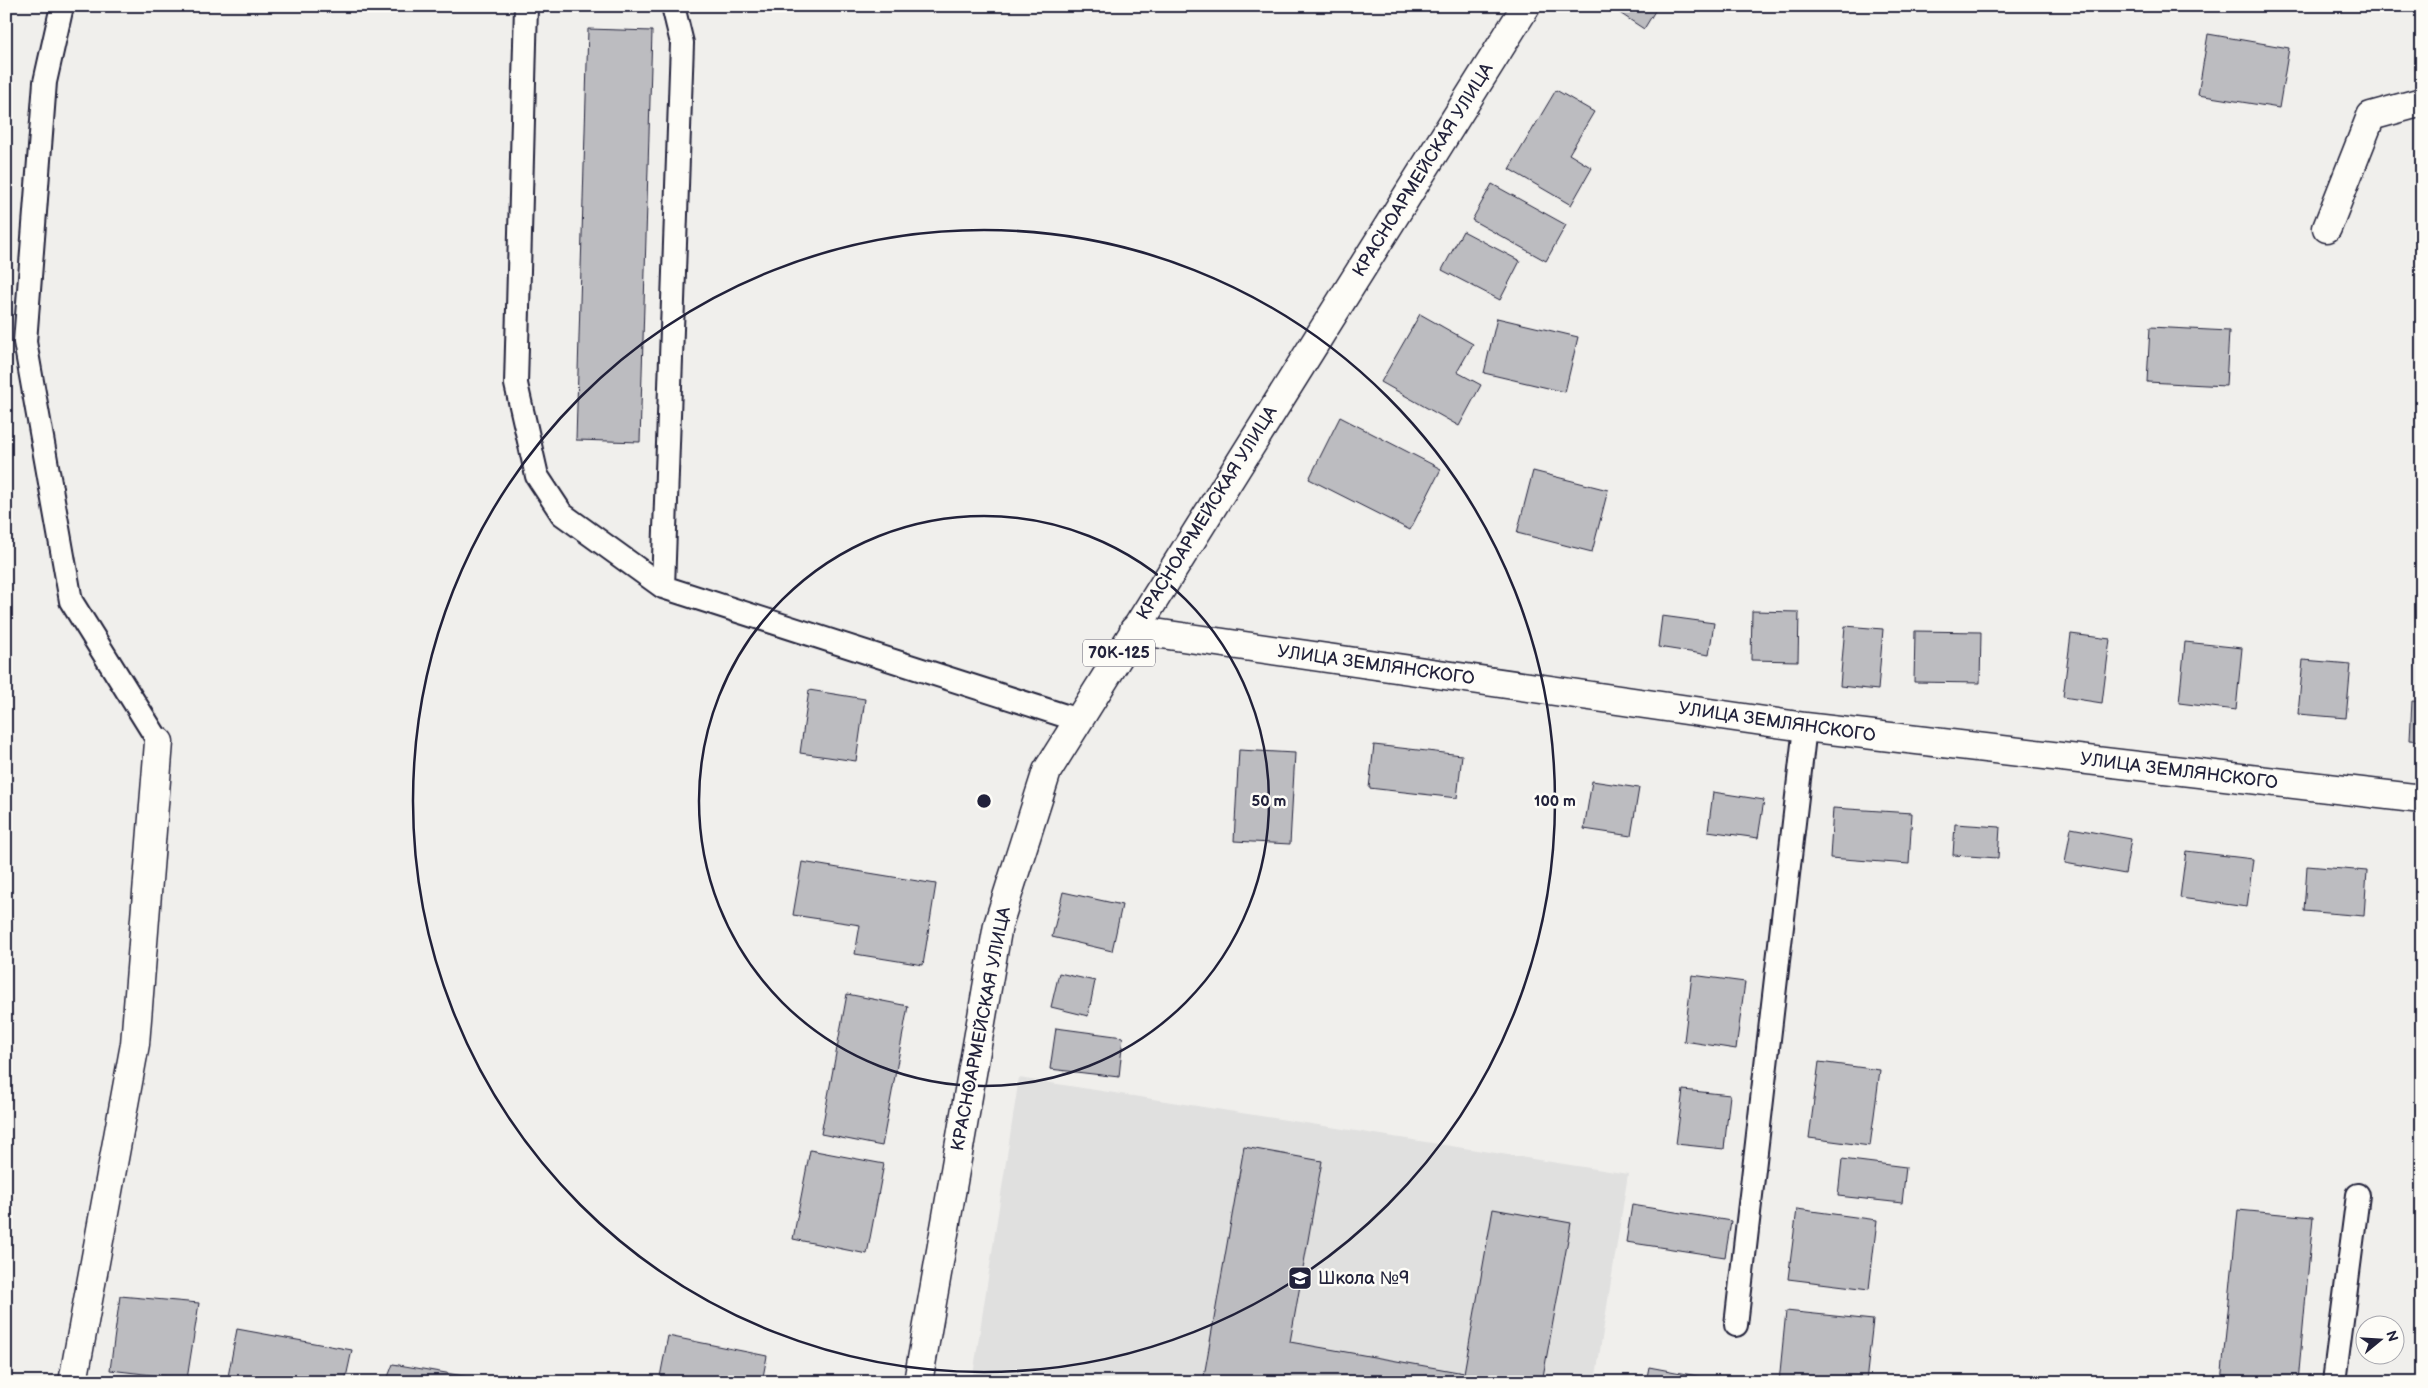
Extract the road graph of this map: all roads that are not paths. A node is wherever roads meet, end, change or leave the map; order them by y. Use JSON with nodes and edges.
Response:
{"nodes":[{"id":1,"x":62,"y":6,"type":"edge"},
{"id":2,"x":526,"y":6,"type":"edge"},
{"id":3,"x":673,"y":6,"type":"edge"},
{"id":4,"x":1526,"y":6,"type":"edge"},
{"id":5,"x":2422,"y":102,"type":"edge"},
{"id":6,"x":2327,"y":228,"type":"dead end"},
{"id":7,"x":663,"y":587,"type":"junction"},
{"id":8,"x":1134,"y":630,"type":"junction"},
{"id":9,"x":1078,"y":720,"type":"junction"},
{"id":10,"x":1805,"y":728,"type":"junction"},
{"id":11,"x":159,"y":742,"type":"joint"},
{"id":12,"x":2422,"y":799,"type":"edge"},
{"id":13,"x":2358,"y":1194,"type":"dead end"},
{"id":14,"x":1736,"y":1325,"type":"dead end"},
{"id":15,"x":73,"y":1382,"type":"edge"},
{"id":16,"x":918,"y":1382,"type":"edge"},
{"id":17,"x":2334,"y":1382,"type":"edge"}],
"edges":[{"from":1,"to":11,"type":"lane"},
{"from":2,"to":7,"type":"lane"},
{"from":3,"to":7,"type":"lane"},
{"from":4,"to":8,"type":"street","name":"КРАСНОАРМЕЙСКАЯ УЛИЦА","number":"70К-125"},
{"from":5,"to":6,"type":"street"},
{"from":7,"to":9,"type":"lane"},
{"from":8,"to":9,"type":"street","name":"КРАСНОАРМЕЙСКАЯ УЛИЦА","number":"70К-125"},
{"from":8,"to":10,"type":"street","name":"УЛИЦА ЗЕМЛЯНСКОГО"},
{"from":9,"to":16,"type":"street","name":"КРАСНОАРМЕЙСКАЯ УЛИЦА","number":"70К-125"},
{"from":10,"to":12,"type":"street","name":"УЛИЦА ЗЕМЛЯНСКОГО"},
{"from":10,"to":14,"type":"lane"},
{"from":11,"to":15,"type":"street"},
{"from":13,"to":17,"type":"lane"}]}
